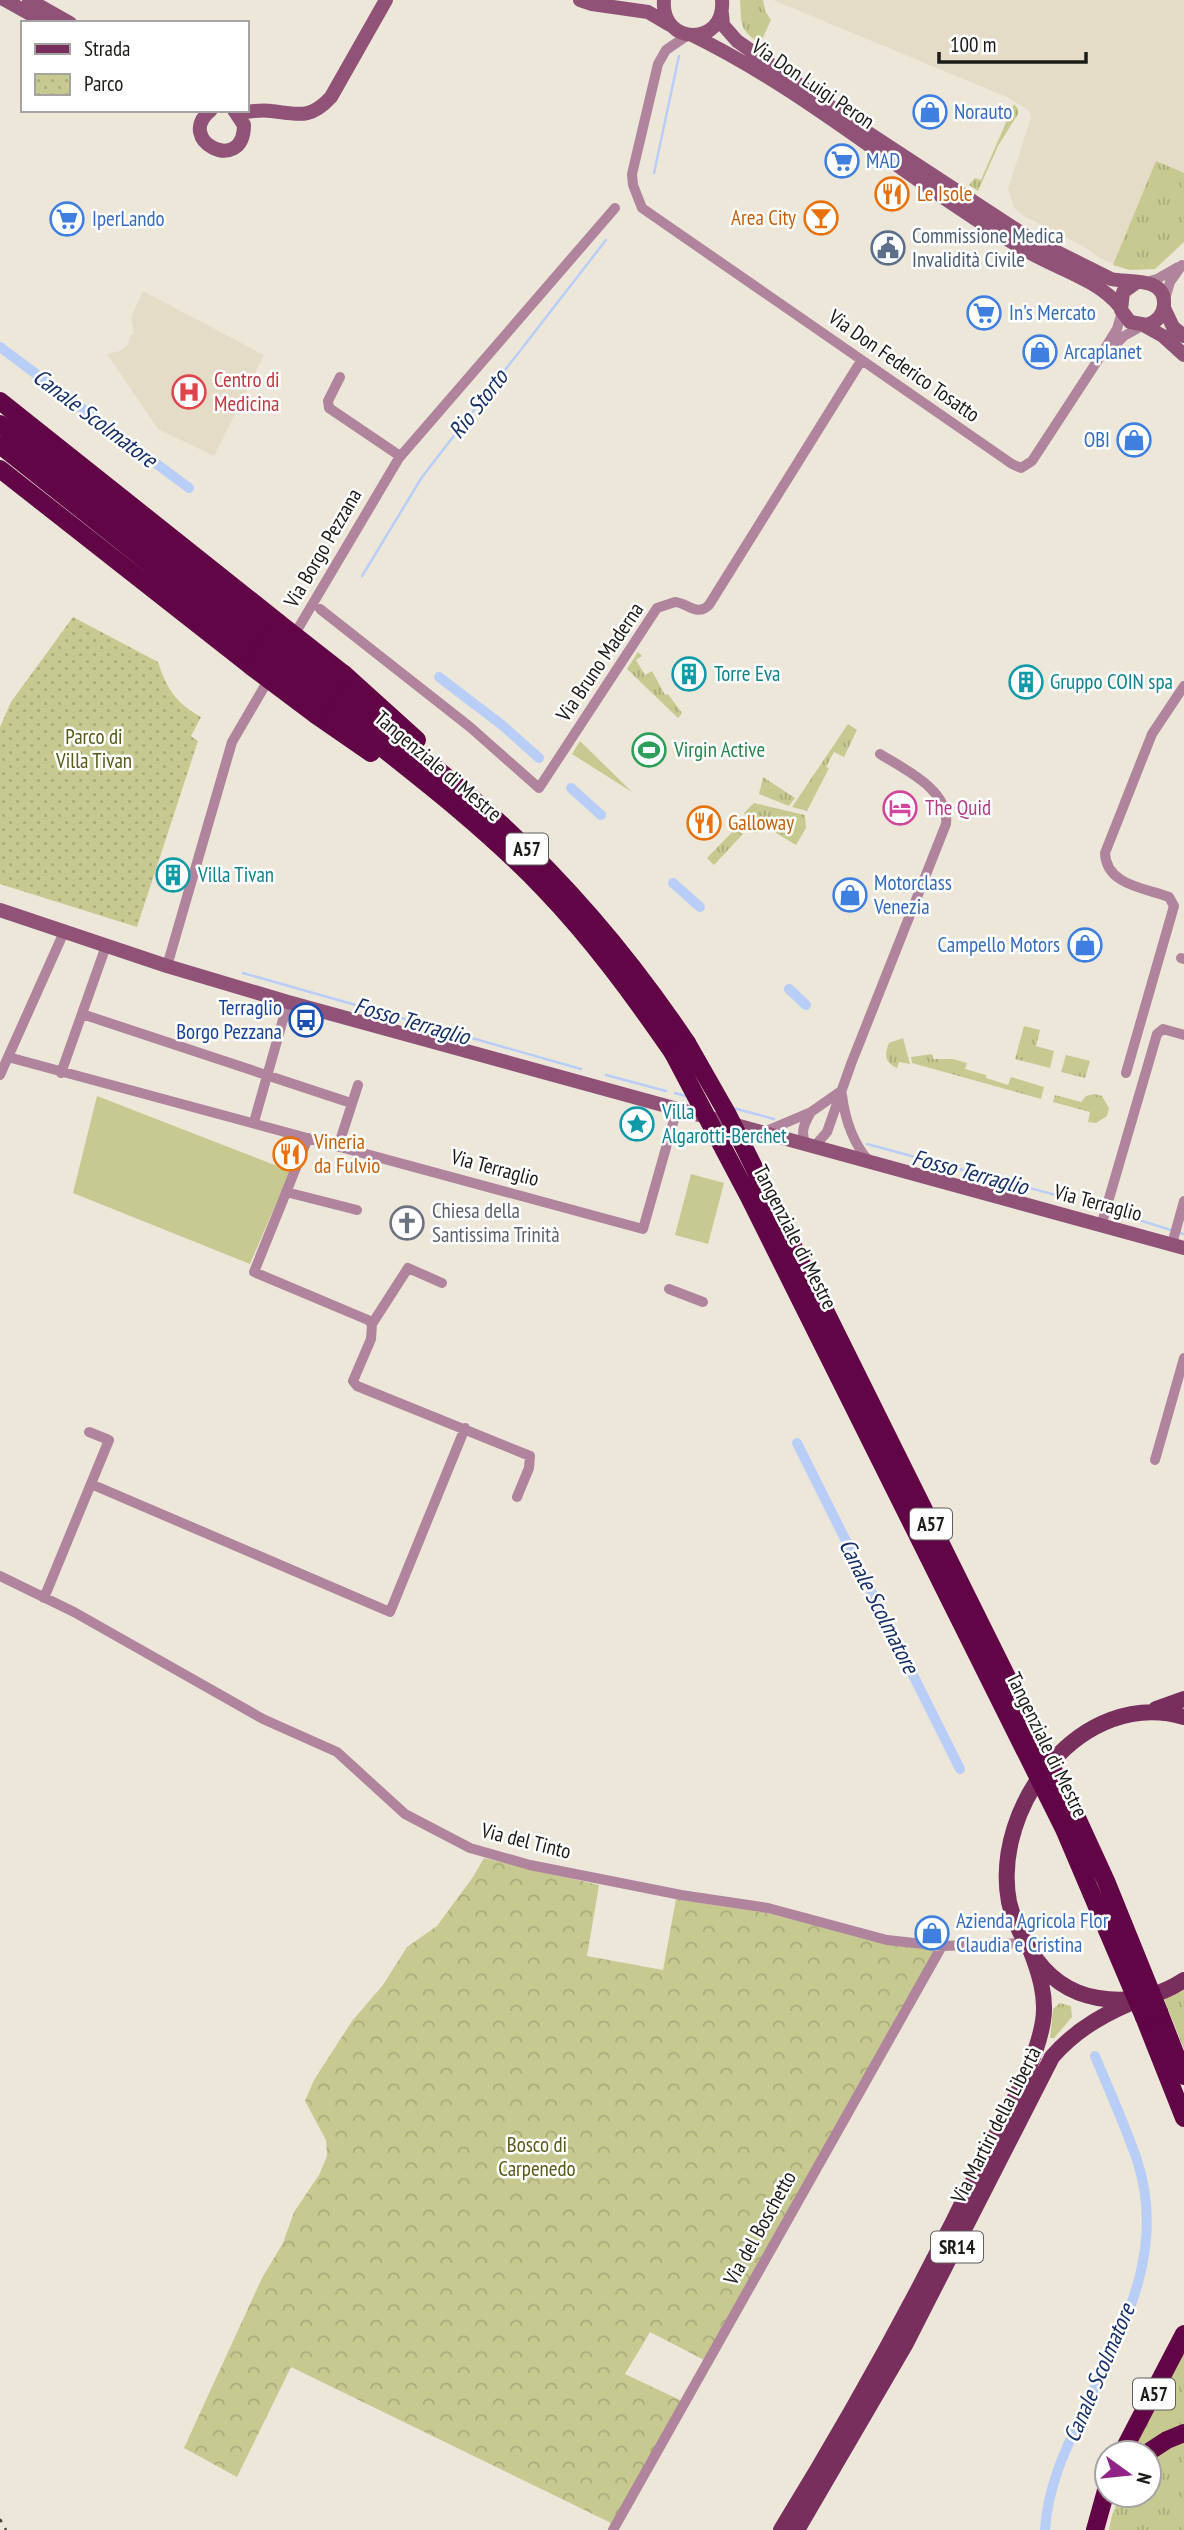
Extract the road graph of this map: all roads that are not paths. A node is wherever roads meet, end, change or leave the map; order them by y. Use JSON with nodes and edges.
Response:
{"nodes":[{"id":1,"x":5,"y":0,"type":"edge"},
{"id":2,"x":29,"y":0,"type":"edge"},
{"id":3,"x":386,"y":0,"type":"edge"},
{"id":4,"x":580,"y":0,"type":"edge"},
{"id":5,"x":664,"y":0,"type":"edge"},
{"id":6,"x":722,"y":7,"type":"edge"},
{"id":7,"x":42,"y":21,"type":"edge"},
{"id":8,"x":66,"y":21,"type":"edge"},
{"id":9,"x":670,"y":25,"type":"junction"},
{"id":10,"x":690,"y":35,"type":"junction"},
{"id":11,"x":265,"y":110,"type":"junction"},
{"id":12,"x":248,"y":111,"type":"edge"},
{"id":13,"x":236,"y":112,"type":"edge"},
{"id":14,"x":200,"y":117,"type":"edge"},
{"id":15,"x":244,"y":132,"type":"junction"},
{"id":16,"x":615,"y":208,"type":"dead end"},
{"id":17,"x":1141,"y":282,"type":"junction"},
{"id":18,"x":1164,"y":305,"type":"junction"},
{"id":19,"x":1121,"y":310,"type":"junction"},
{"id":20,"x":1143,"y":326,"type":"junction"},
{"id":21,"x":1184,"y":336,"type":"edge"},
{"id":22,"x":1184,"y":355,"type":"edge"},
{"id":23,"x":861,"y":361,"type":"junction"},
{"id":24,"x":1096,"y":363,"type":"junction"},
{"id":25,"x":340,"y":377,"type":"dead end"},
{"id":26,"x":0,"y":401,"type":"edge"},
{"id":27,"x":0,"y":424,"type":"edge"},
{"id":28,"x":0,"y":445,"type":"edge"},
{"id":29,"x":400,"y":456,"type":"junction"},
{"id":30,"x":0,"y":469,"type":"edge"},
{"id":31,"x":320,"y":609,"type":"dead end"},
{"id":32,"x":266,"y":645,"type":"junction"},
{"id":33,"x":1184,"y":686,"type":"edge"},
{"id":34,"x":329,"y":695,"type":"junction"},
{"id":35,"x":880,"y":754,"type":"dead end"},
{"id":36,"x":547,"y":880,"type":"junction"},
{"id":37,"x":0,"y":910,"type":"edge"},
{"id":38,"x":64,"y":932,"type":"junction"},
{"id":39,"x":106,"y":946,"type":"junction"},
{"id":40,"x":167,"y":966,"type":"junction"},
{"id":41,"x":288,"y":1002,"type":"junction"},
{"id":42,"x":82,"y":1014,"type":"junction"},
{"id":43,"x":1184,"y":1035,"type":"edge"},
{"id":44,"x":8,"y":1057,"type":"junction"},
{"id":45,"x":61,"y":1073,"type":"junction"},
{"id":46,"x":1126,"y":1073,"type":"dead end"},
{"id":47,"x":0,"y":1075,"type":"edge"},
{"id":48,"x":266,"y":1077,"type":"junction"},
{"id":49,"x":358,"y":1085,"type":"dead end"},
{"id":50,"x":841,"y":1091,"type":"junction"},
{"id":51,"x":351,"y":1103,"type":"junction"},
{"id":52,"x":677,"y":1109,"type":"junction"},
{"id":53,"x":811,"y":1112,"type":"junction"},
{"id":54,"x":254,"y":1122,"type":"junction"},
{"id":55,"x":762,"y":1133,"type":"junction"},
{"id":56,"x":308,"y":1138,"type":"junction"},
{"id":57,"x":810,"y":1146,"type":"junction"},
{"id":58,"x":338,"y":1147,"type":"junction"},
{"id":59,"x":871,"y":1163,"type":"junction"},
{"id":60,"x":286,"y":1192,"type":"junction"},
{"id":61,"x":1184,"y":1201,"type":"edge"},
{"id":62,"x":357,"y":1210,"type":"dead end"},
{"id":63,"x":1101,"y":1226,"type":"junction"},
{"id":64,"x":1176,"y":1244,"type":"edge"},
{"id":65,"x":442,"y":1283,"type":"dead end"},
{"id":66,"x":669,"y":1289,"type":"dead end"},
{"id":67,"x":704,"y":1302,"type":"dead end"},
{"id":68,"x":372,"y":1324,"type":"junction"},
{"id":69,"x":1184,"y":1358,"type":"edge"},
{"id":70,"x":465,"y":1428,"type":"junction"},
{"id":71,"x":89,"y":1432,"type":"dead end"},
{"id":72,"x":1155,"y":1460,"type":"dead end"},
{"id":73,"x":91,"y":1484,"type":"junction"},
{"id":74,"x":517,"y":1497,"type":"dead end"},
{"id":75,"x":0,"y":1576,"type":"edge"},
{"id":76,"x":44,"y":1598,"type":"junction"},
{"id":77,"x":1184,"y":1699,"type":"edge"},
{"id":78,"x":1147,"y":1712,"type":"junction"},
{"id":79,"x":1184,"y":1717,"type":"edge"},
{"id":80,"x":942,"y":1946,"type":"junction"},
{"id":81,"x":1028,"y":1946,"type":"junction"},
{"id":82,"x":1184,"y":1980,"type":"edge"},
{"id":83,"x":1145,"y":1997,"type":"junction"},
{"id":84,"x":1152,"y":2015,"type":"junction"},
{"id":85,"x":1184,"y":2076,"type":"edge"},
{"id":86,"x":1182,"y":2112,"type":"edge"},
{"id":87,"x":1184,"y":2126,"type":"edge"},
{"id":88,"x":1184,"y":2334,"type":"edge"},
{"id":89,"x":1184,"y":2433,"type":"edge"},
{"id":90,"x":1129,"y":2439,"type":"edge"},
{"id":91,"x":1163,"y":2443,"type":"edge"},
{"id":92,"x":1101,"y":2509,"type":"edge"},
{"id":93,"x":1111,"y":2509,"type":"edge"},
{"id":94,"x":613,"y":2530,"type":"edge"},
{"id":95,"x":781,"y":2530,"type":"edge"},
{"id":96,"x":797,"y":2530,"type":"edge"},
{"id":97,"x":1095,"y":2530,"type":"edge"},
{"id":98,"x":1105,"y":2530,"type":"edge"}],
"edges":[{"from":1,"to":7,"type":"street"},
{"from":2,"to":8,"type":"street"},
{"from":3,"to":11,"type":"street"},
{"from":4,"to":9,"type":"street","name":"Via Don Luigi Peron"},
{"from":5,"to":9,"type":"street"},
{"from":6,"to":10,"type":"street"},
{"from":6,"to":17,"type":"street","name":"Via Don Luigi Peron"},
{"from":9,"to":10,"type":"street","name":"Via Don Luigi Peron"},
{"from":10,"to":19,"type":"street","name":"Via Don Luigi Peron"},
{"from":10,"to":23,"type":"street","name":"Via Don Federico Tosatto"},
{"from":11,"to":12,"type":"street"},
{"from":11,"to":15,"type":"street"},
{"from":13,"to":15,"type":"street"},
{"from":14,"to":15,"type":"street"},
{"from":16,"to":29,"type":"street","name":"Via Borgo Pezzana"},
{"from":17,"to":18,"type":"street"},
{"from":17,"to":18,"type":"street"},
{"from":17,"to":19,"type":"street"},
{"from":18,"to":20,"type":"street"},
{"from":18,"to":21,"type":"street"},
{"from":19,"to":20,"type":"street"},
{"from":19,"to":24,"type":"street","name":"Via Don Federico Tosatto"},
{"from":20,"to":22,"type":"street"},
{"from":20,"to":24,"type":"street","name":"Via Don Federico Tosatto"},
{"from":23,"to":24,"type":"street","name":"Via Don Federico Tosatto"},
{"from":23,"to":31,"type":"street","name":"Via Bruno Maderna"},
{"from":25,"to":29,"type":"street"},
{"from":26,"to":32,"type":"highway","number":"A57"},
{"from":27,"to":32,"type":"highway","name":"Tangenziale di Mestre","number":"A57"},
{"from":28,"to":32,"type":"highway","name":"Tangenziale di Mestre","number":"A57"},
{"from":29,"to":40,"type":"street","name":"Via Borgo Pezzana"},
{"from":30,"to":32,"type":"highway","number":"A57"},
{"from":32,"to":34,"type":"highway","name":"Tangenziale di Mestre","number":"A57","bridge":true},
{"from":32,"to":34,"type":"highway","number":"A57","bridge":true},
{"from":33,"to":46,"type":"street"},
{"from":34,"to":36,"type":"highway","name":"Tangenziale di Mestre","number":"A57"},
{"from":34,"to":36,"type":"highway","number":"A57"},
{"from":35,"to":50,"type":"street"},
{"from":36,"to":84,"type":"highway","name":"Tangenziale di Mestre","number":"A57","bridge":true},
{"from":37,"to":38,"type":"street","name":"Via Terraglio"},
{"from":38,"to":39,"type":"street","name":"Via Terraglio"},
{"from":38,"to":44,"type":"street"},
{"from":39,"to":40,"type":"street","name":"Via Terraglio"},
{"from":39,"to":42,"type":"street"},
{"from":40,"to":41,"type":"street","name":"Via Terraglio"},
{"from":41,"to":48,"type":"street"},
{"from":41,"to":52,"type":"street","name":"Via Terraglio"},
{"from":42,"to":45,"type":"street"},
{"from":42,"to":48,"type":"street"},
{"from":43,"to":63,"type":"street"},
{"from":44,"to":45,"type":"street","name":"Via Terraglio"},
{"from":44,"to":47,"type":"street"},
{"from":45,"to":54,"type":"street","name":"Via Terraglio"},
{"from":48,"to":51,"type":"street"},
{"from":48,"to":54,"type":"street"},
{"from":49,"to":51,"type":"street"},
{"from":50,"to":53,"type":"street"},
{"from":50,"to":57,"type":"street"},
{"from":50,"to":59,"type":"street"},
{"from":51,"to":58,"type":"street"},
{"from":52,"to":55,"type":"street","name":"Via Terraglio"},
{"from":52,"to":58,"type":"street","name":"Via Terraglio"},
{"from":53,"to":55,"type":"street"},
{"from":53,"to":57,"type":"street"},
{"from":54,"to":56,"type":"street","name":"Via Terraglio"},
{"from":55,"to":57,"type":"street","name":"Via Terraglio"},
{"from":56,"to":58,"type":"street","name":"Via Terraglio"},
{"from":56,"to":60,"type":"street"},
{"from":57,"to":59,"type":"street","name":"Via Terraglio"},
{"from":59,"to":63,"type":"street","name":"Via Terraglio"},
{"from":60,"to":62,"type":"street"},
{"from":60,"to":68,"type":"street"},
{"from":61,"to":64,"type":"street"},
{"from":63,"to":64,"type":"street","name":"Via Terraglio"},
{"from":65,"to":68,"type":"street"},
{"from":66,"to":67,"type":"street"},
{"from":68,"to":70,"type":"street"},
{"from":69,"to":72,"type":"street"},
{"from":70,"to":73,"type":"street"},
{"from":70,"to":74,"type":"street"},
{"from":71,"to":73,"type":"street"},
{"from":73,"to":76,"type":"street"},
{"from":75,"to":76,"type":"street","name":"Via del Tinto"},
{"from":76,"to":80,"type":"street","name":"Via del Tinto"},
{"from":77,"to":78,"type":"main road","number":"SR14"},
{"from":78,"to":79,"type":"main road","number":"SR14"},
{"from":78,"to":81,"type":"main road","number":"SR14"},
{"from":80,"to":81,"type":"street","name":"Via del Tinto"},
{"from":80,"to":94,"type":"street","name":"Via del Boschetto"},
{"from":81,"to":83,"type":"main road","number":"SR14"},
{"from":81,"to":95,"type":"main road","name":"Via Martiri della Libertà","number":"SR14"},
{"from":82,"to":83,"type":"main road","number":"SR14"},
{"from":83,"to":96,"type":"main road","name":"Via Martiri della Libertà","number":"SR14"},
{"from":84,"to":85,"type":"highway","name":"Tangenziale di Mestre","number":"A57"},
{"from":84,"to":86,"type":"highway","name":"Tangenziale di Mestre","number":"A57"},
{"from":86,"to":87,"type":"highway","number":"A57"},
{"from":88,"to":90,"type":"highway","number":"A57"},
{"from":89,"to":91,"type":"highway","number":"A57"},
{"from":92,"to":97,"type":"highway"},
{"from":93,"to":98,"type":"highway"}]}
